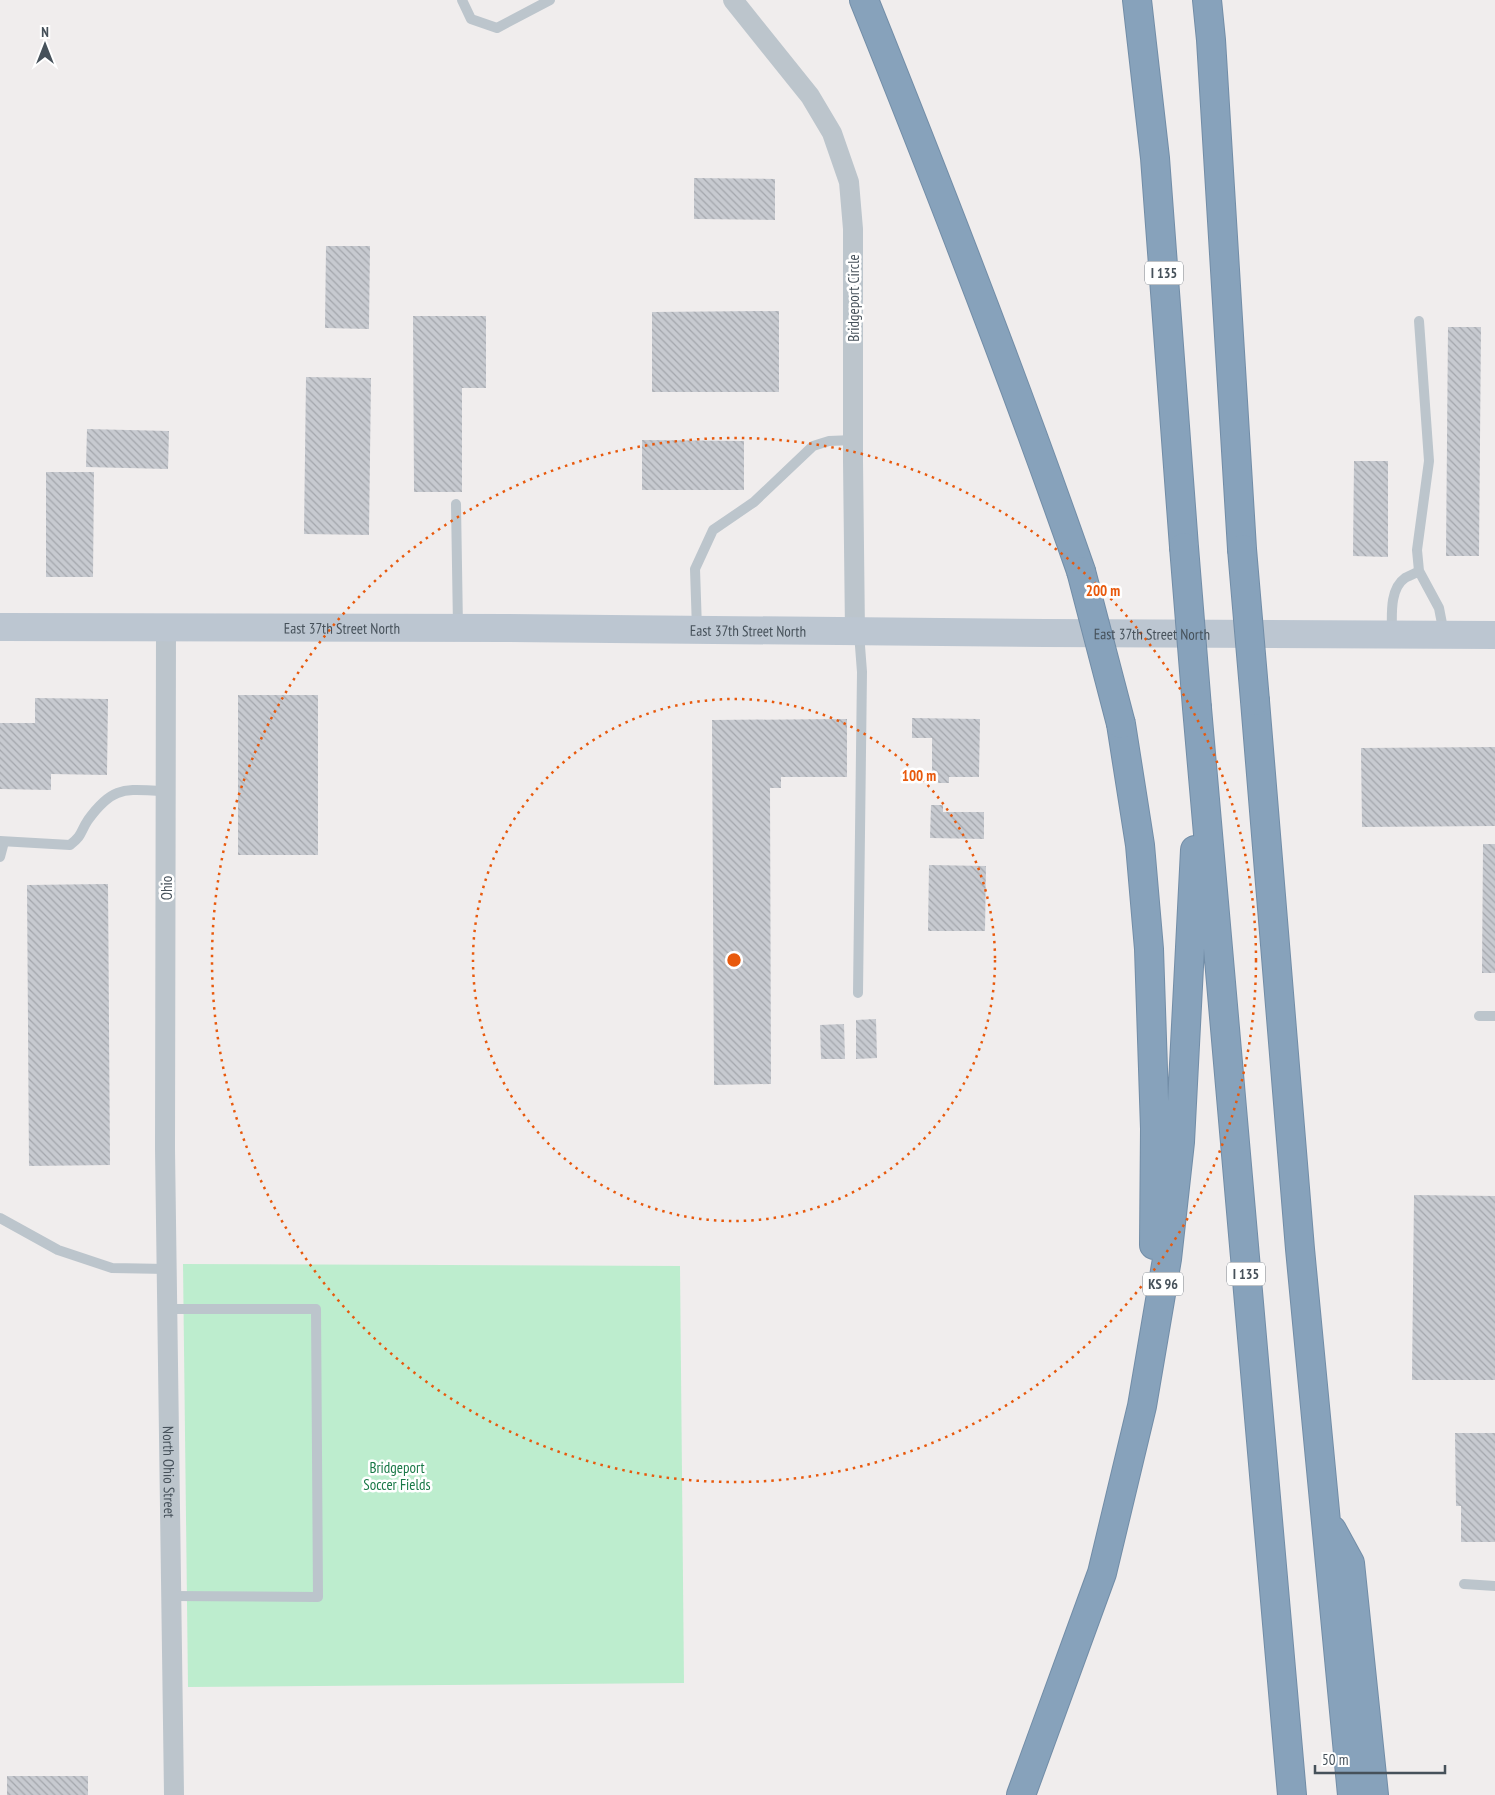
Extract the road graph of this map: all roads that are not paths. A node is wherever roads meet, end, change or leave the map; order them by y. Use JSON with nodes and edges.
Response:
{"nodes":[{"id":1,"x":462,"y":0,"type":"edge"},
{"id":2,"x":550,"y":0,"type":"edge"},
{"id":3,"x":733,"y":0,"type":"edge"},
{"id":4,"x":864,"y":0,"type":"edge"},
{"id":5,"x":1138,"y":0,"type":"edge"},
{"id":6,"x":1207,"y":0,"type":"edge"},
{"id":7,"x":1211,"y":0,"type":"edge"},
{"id":8,"x":1211,"y":40,"type":"junction"},
{"id":9,"x":1419,"y":321,"type":"dead end"},
{"id":10,"x":853,"y":440,"type":"junction"},
{"id":11,"x":456,"y":504,"type":"dead end"},
{"id":12,"x":1419,"y":571,"type":"junction"},
{"id":13,"x":0,"y":627,"type":"edge"},
{"id":14,"x":166,"y":628,"type":"junction"},
{"id":15,"x":458,"y":628,"type":"junction"},
{"id":16,"x":697,"y":630,"type":"junction"},
{"id":17,"x":857,"y":632,"type":"junction"},
{"id":18,"x":1392,"y":635,"type":"junction"},
{"id":19,"x":1444,"y":635,"type":"junction"},
{"id":20,"x":1495,"y":635,"type":"edge"},
{"id":21,"x":1200,"y":754,"type":"junction"},
{"id":22,"x":166,"y":791,"type":"junction"},
{"id":23,"x":2,"y":841,"type":"edge"},
{"id":24,"x":0,"y":857,"type":"edge"},
{"id":25,"x":858,"y":993,"type":"dead end"},
{"id":26,"x":1479,"y":1016,"type":"dead end"},
{"id":27,"x":1495,"y":1016,"type":"edge"},
{"id":28,"x":165,"y":1149,"type":"joint"},
{"id":29,"x":0,"y":1218,"type":"edge"},
{"id":30,"x":167,"y":1269,"type":"junction"},
{"id":31,"x":168,"y":1309,"type":"junction"},
{"id":32,"x":1155,"y":1330,"type":"junction"},
{"id":33,"x":1326,"y":1520,"type":"junction"},
{"id":34,"x":1464,"y":1584,"type":"dead end"},
{"id":35,"x":1495,"y":1586,"type":"edge"},
{"id":36,"x":172,"y":1596,"type":"junction"},
{"id":37,"x":174,"y":1795,"type":"edge"},
{"id":38,"x":1021,"y":1795,"type":"edge"},
{"id":39,"x":1292,"y":1795,"type":"edge"},
{"id":40,"x":1352,"y":1795,"type":"edge"},
{"id":41,"x":1374,"y":1795,"type":"edge"}],
"edges":[{"from":1,"to":2,"type":"lane"},
{"from":3,"to":10,"type":"street","name":"Bridgeport Circle"},
{"from":4,"to":32,"type":"highway","bridge":true},
{"from":5,"to":21,"type":"highway","number":"I 135","bridge":true},
{"from":6,"to":8,"type":"highway"},
{"from":7,"to":8,"type":"highway"},
{"from":8,"to":33,"type":"highway","bridge":true},
{"from":9,"to":12,"type":"lane"},
{"from":10,"to":16,"type":"lane"},
{"from":10,"to":17,"type":"street","name":"Bridgeport Circle"},
{"from":11,"to":15,"type":"lane"},
{"from":12,"to":18,"type":"lane"},
{"from":12,"to":19,"type":"lane"},
{"from":13,"to":14,"type":"main road","name":"East 37th Street North"},
{"from":14,"to":15,"type":"main road","name":"East 37th Street North"},
{"from":14,"to":22,"type":"street","name":"Ohio"},
{"from":15,"to":16,"type":"main road","name":"East 37th Street North"},
{"from":16,"to":17,"type":"main road","name":"East 37th Street North"},
{"from":17,"to":18,"type":"main road","name":"East 37th Street North"},
{"from":17,"to":25,"type":"lane"},
{"from":18,"to":19,"type":"main road","name":"East 37th Street North"},
{"from":19,"to":20,"type":"main road","name":"East 37th Street North"},
{"from":21,"to":32,"type":"highway","number":"KS 96"},
{"from":21,"to":39,"type":"highway","number":"I 135"},
{"from":22,"to":23,"type":"lane"},
{"from":22,"to":28,"type":"street","name":"Ohio"},
{"from":23,"to":24,"type":"lane"},
{"from":26,"to":27,"type":"lane"},
{"from":28,"to":30,"type":"street","name":"North Ohio Street"},
{"from":29,"to":30,"type":"lane"},
{"from":30,"to":31,"type":"street","name":"North Ohio Street"},
{"from":31,"to":36,"type":"street","name":"North Ohio Street"},
{"from":31,"to":36,"type":"lane"},
{"from":32,"to":38,"type":"highway","number":"KS 96"},
{"from":33,"to":40,"type":"highway"},
{"from":33,"to":41,"type":"highway"},
{"from":34,"to":35,"type":"lane"},
{"from":36,"to":37,"type":"street","name":"North Ohio Street"}]}
